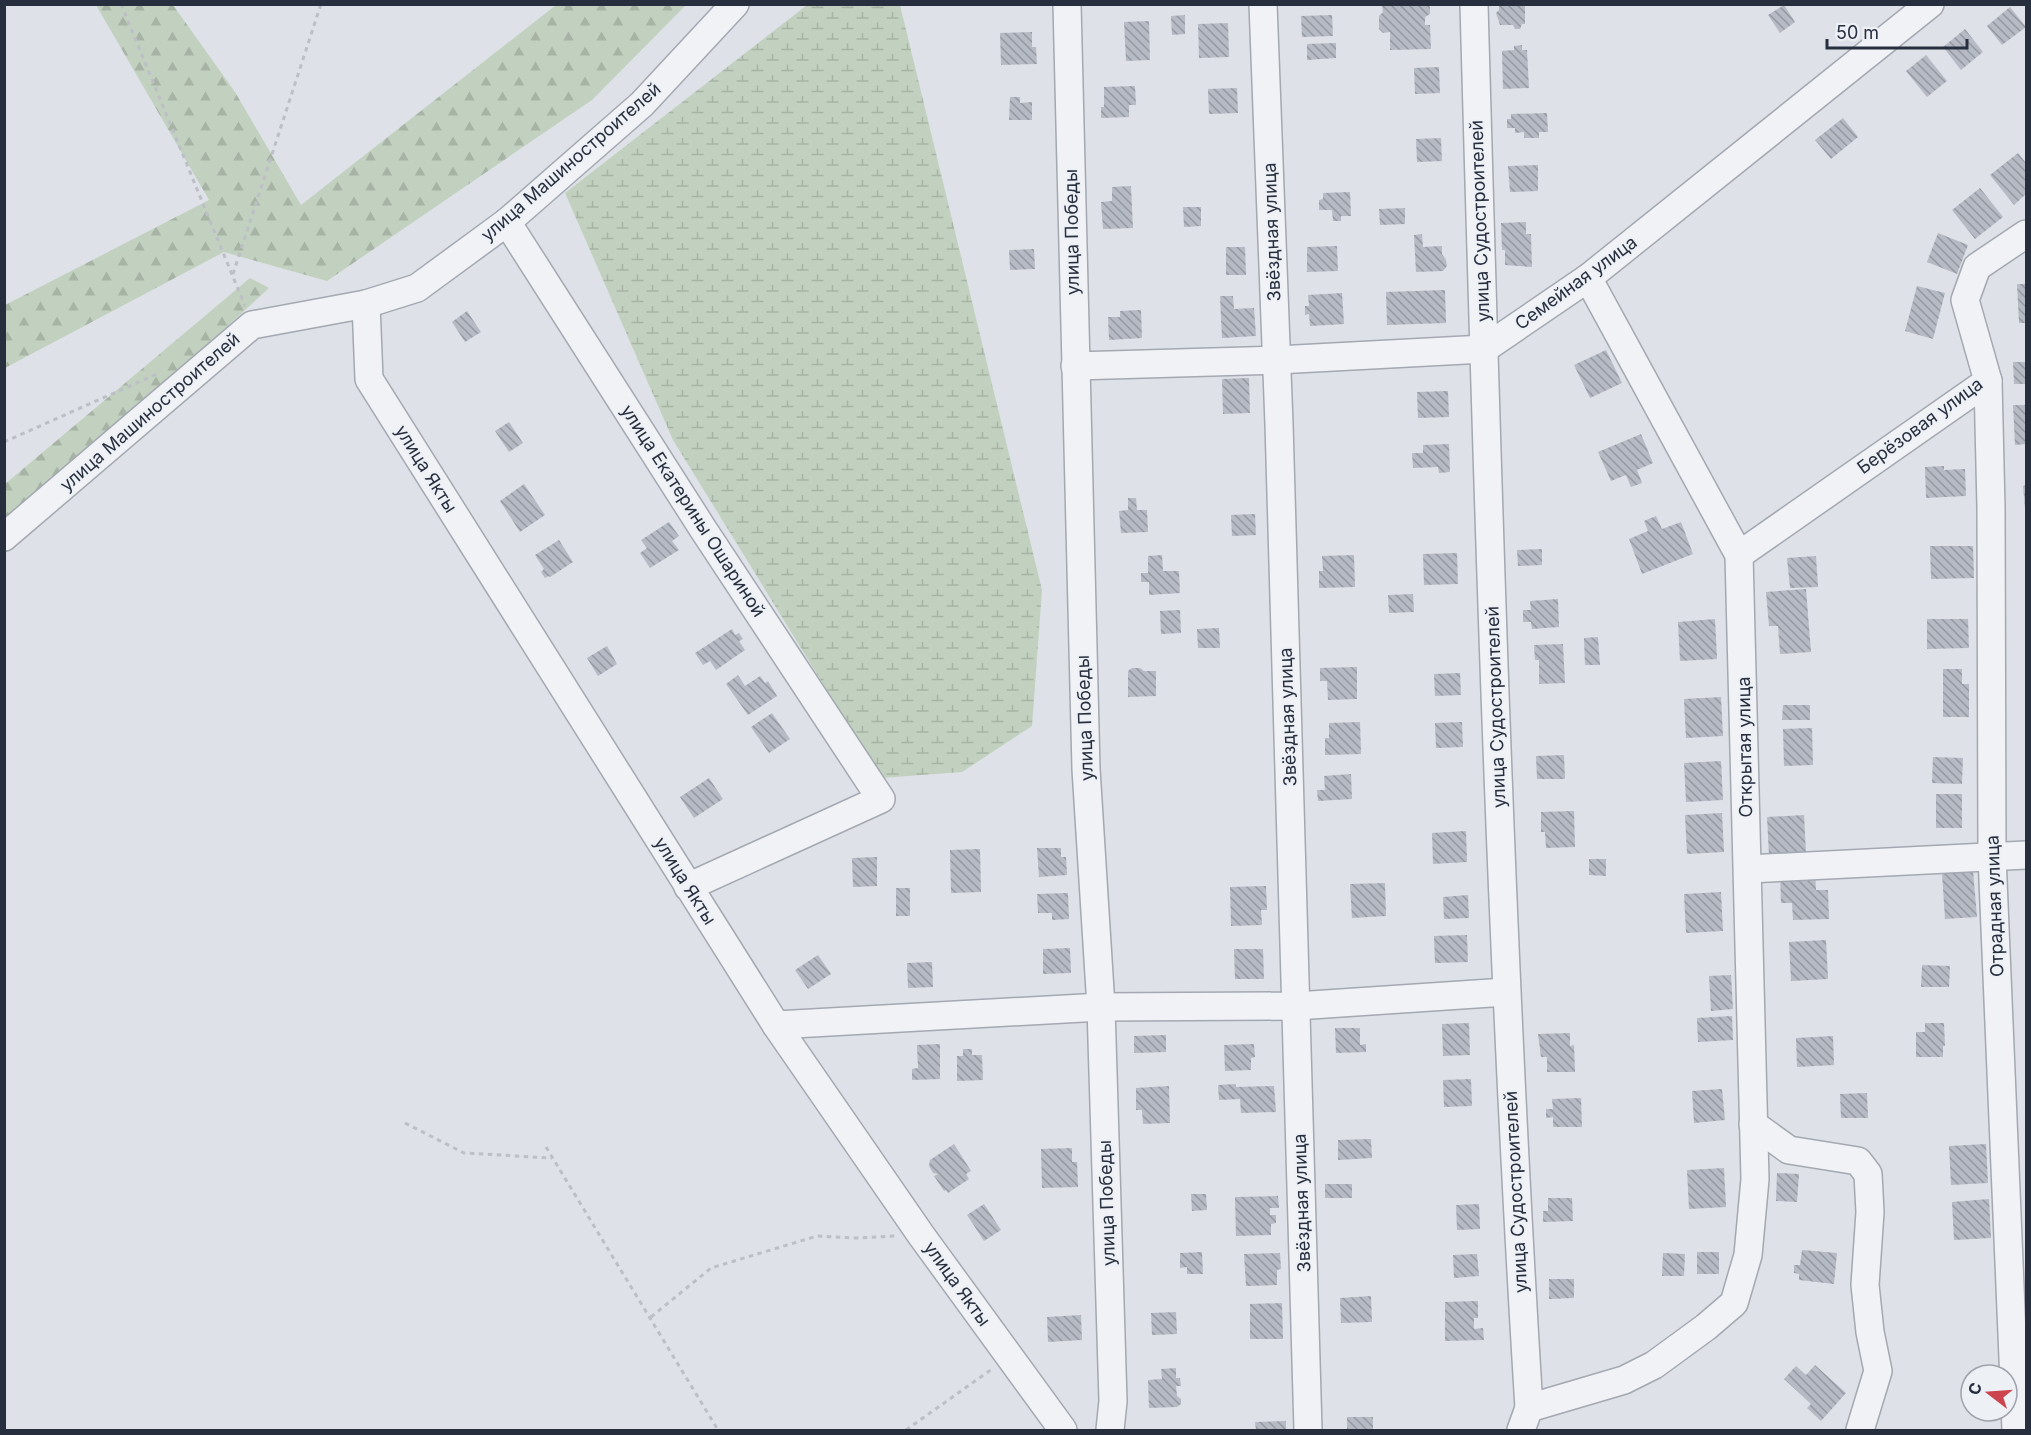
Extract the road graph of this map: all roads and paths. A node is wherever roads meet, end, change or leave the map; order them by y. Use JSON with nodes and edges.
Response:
{"nodes":[{"id":1,"x":121,"y":4,"type":"edge"},
{"id":2,"x":321,"y":4,"type":"edge"},
{"id":3,"x":735,"y":4,"type":"edge"},
{"id":4,"x":1067,"y":4,"type":"edge"},
{"id":5,"x":1263,"y":4,"type":"edge"},
{"id":6,"x":1474,"y":4,"type":"edge"},
{"id":7,"x":1930,"y":4,"type":"edge"},
{"id":8,"x":507,"y":222,"type":"junction"},
{"id":9,"x":2026,"y":234,"type":"edge"},
{"id":10,"x":232,"y":276,"type":"junction"},
{"id":11,"x":1588,"y":278,"type":"junction"},
{"id":12,"x":366,"y":304,"type":"junction"},
{"id":13,"x":252,"y":325,"type":"junction"},
{"id":14,"x":1484,"y":349,"type":"junction"},
{"id":15,"x":1276,"y":360,"type":"junction"},
{"id":16,"x":1075,"y":366,"type":"junction"},
{"id":17,"x":163,"y":371,"type":"dead end"},
{"id":18,"x":1988,"y":381,"type":"junction"},
{"id":19,"x":4,"y":442,"type":"edge"},
{"id":20,"x":4,"y":537,"type":"edge"},
{"id":21,"x":1739,"y":555,"type":"junction"},
{"id":22,"x":2026,"y":855,"type":"edge"},
{"id":23,"x":1992,"y":856,"type":"junction"},
{"id":24,"x":1748,"y":869,"type":"junction"},
{"id":25,"x":688,"y":887,"type":"junction"},
{"id":26,"x":1506,"y":992,"type":"junction"},
{"id":27,"x":1296,"y":1006,"type":"junction"},
{"id":28,"x":1101,"y":1007,"type":"junction"},
{"id":29,"x":776,"y":1025,"type":"junction"},
{"id":30,"x":405,"y":1123,"type":"dead end"},
{"id":31,"x":1753,"y":1124,"type":"junction"},
{"id":32,"x":546,"y":1147,"type":"dead end"},
{"id":33,"x":553,"y":1158,"type":"junction"},
{"id":34,"x":921,"y":1235,"type":"junction"},
{"id":35,"x":651,"y":1317,"type":"junction"},
{"id":36,"x":1010,"y":1356,"type":"junction"},
{"id":37,"x":1525,"y":1419,"type":"edge"},
{"id":38,"x":718,"y":1431,"type":"edge"},
{"id":39,"x":906,"y":1431,"type":"edge"},
{"id":40,"x":1063,"y":1431,"type":"edge"},
{"id":41,"x":1110,"y":1431,"type":"edge"},
{"id":42,"x":1308,"y":1431,"type":"edge"},
{"id":43,"x":1860,"y":1431,"type":"edge"},
{"id":44,"x":2016,"y":1431,"type":"edge"}],
"edges":[{"from":1,"to":10,"type":"path"},
{"from":2,"to":10,"type":"path"},
{"from":3,"to":8,"type":"street","name":"улица Машиностроителей"},
{"from":4,"to":16,"type":"street","name":"улица Победы"},
{"from":5,"to":15,"type":"street","name":"Звёздная улица"},
{"from":6,"to":14,"type":"street","name":"улица Судостроителей"},
{"from":7,"to":11,"type":"street","name":"Семейная улица"},
{"from":8,"to":12,"type":"street","name":"улица Машиностроителей"},
{"from":8,"to":25,"type":"street","name":"улица Екатерины Ошариной"},
{"from":9,"to":18,"type":"street","name":"Берёзовая улица"},
{"from":10,"to":13,"type":"path"},
{"from":11,"to":14,"type":"street","name":"Семейная улица"},
{"from":11,"to":21,"type":"street","name":"Открытая улица"},
{"from":12,"to":13,"type":"street","name":"улица Машиностроителей"},
{"from":12,"to":25,"type":"street","name":"улица Якты"},
{"from":13,"to":20,"type":"street","name":"улица Машиностроителей"},
{"from":14,"to":15,"type":"street"},
{"from":14,"to":26,"type":"street","name":"улица Судостроителей"},
{"from":15,"to":16,"type":"street"},
{"from":15,"to":27,"type":"street","name":"Звёздная улица"},
{"from":16,"to":28,"type":"street","name":"улица Победы"},
{"from":17,"to":19,"type":"path"},
{"from":18,"to":21,"type":"street","name":"Берёзовая улица"},
{"from":18,"to":23,"type":"street","name":"Отрадная улица"},
{"from":21,"to":24,"type":"street","name":"Открытая улица"},
{"from":22,"to":23,"type":"street"},
{"from":23,"to":24,"type":"street"},
{"from":23,"to":44,"type":"street","name":"Отрадная улица"},
{"from":24,"to":31,"type":"street","name":"Открытая улица"},
{"from":25,"to":29,"type":"street","name":"улица Якты"},
{"from":26,"to":27,"type":"street"},
{"from":26,"to":37,"type":"street","name":"улица Судостроителей"},
{"from":27,"to":28,"type":"street"},
{"from":27,"to":42,"type":"street","name":"Звёздная улица"},
{"from":28,"to":29,"type":"street"},
{"from":28,"to":41,"type":"street","name":"улица Победы"},
{"from":29,"to":34,"type":"street","name":"улица Якты"},
{"from":30,"to":33,"type":"path"},
{"from":31,"to":37,"type":"street","name":"Открытая улица"},
{"from":31,"to":43,"type":"street"},
{"from":32,"to":33,"type":"path"},
{"from":33,"to":35,"type":"path"},
{"from":34,"to":35,"type":"path"},
{"from":34,"to":36,"type":"street","name":"улица Якты"},
{"from":35,"to":38,"type":"path"},
{"from":36,"to":39,"type":"path"},
{"from":36,"to":40,"type":"street","name":"улица Якты"}]}
